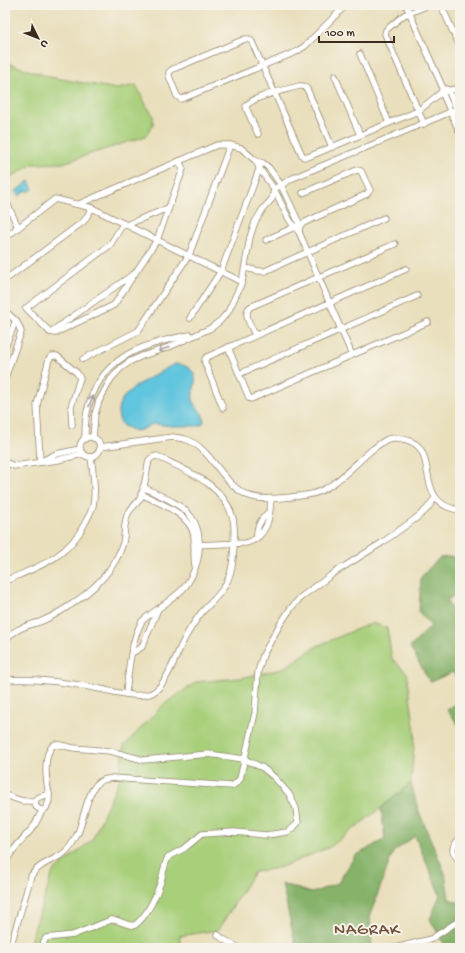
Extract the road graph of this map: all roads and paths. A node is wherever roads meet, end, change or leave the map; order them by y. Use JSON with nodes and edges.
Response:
{"nodes":[{"id":1,"x":346,"y":5,"type":"edge"},
{"id":2,"x":406,"y":5,"type":"edge"},
{"id":3,"x":429,"y":5,"type":"edge"},
{"id":4,"x":441,"y":5,"type":"edge"},
{"id":5,"x":410,"y":13,"type":"junction"},
{"id":6,"x":460,"y":47,"type":"edge"},
{"id":7,"x":360,"y":54,"type":"dead end"},
{"id":8,"x":262,"y":66,"type":"junction"},
{"id":9,"x":335,"y":76,"type":"dead end"},
{"id":10,"x":442,"y":86,"type":"junction"},
{"id":11,"x":460,"y":88,"type":"edge"},
{"id":12,"x":448,"y":90,"type":"junction"},
{"id":13,"x":442,"y":92,"type":"junction"},
{"id":14,"x":274,"y":93,"type":"junction"},
{"id":15,"x":456,"y":110,"type":"edge"},
{"id":16,"x":418,"y":111,"type":"junction"},
{"id":17,"x":460,"y":117,"type":"edge"},
{"id":18,"x":390,"y":123,"type":"junction"},
{"id":19,"x":424,"y":124,"type":"junction"},
{"id":20,"x":460,"y":133,"type":"edge"},
{"id":21,"x":258,"y":134,"type":"dead end"},
{"id":22,"x":360,"y":135,"type":"junction"},
{"id":23,"x":230,"y":145,"type":"junction"},
{"id":24,"x":332,"y":147,"type":"junction"},
{"id":25,"x":256,"y":160,"type":"junction"},
{"id":26,"x":179,"y":161,"type":"junction"},
{"id":27,"x":263,"y":163,"type":"junction"},
{"id":28,"x":259,"y":168,"type":"junction"},
{"id":29,"x":281,"y":185,"type":"junction"},
{"id":30,"x":274,"y":189,"type":"junction"},
{"id":31,"x":303,"y":193,"type":"dead end"},
{"id":32,"x":5,"y":199,"type":"edge"},
{"id":33,"x":79,"y":204,"type":"junction"},
{"id":34,"x":92,"y":208,"type":"junction"},
{"id":35,"x":168,"y":208,"type":"junction"},
{"id":36,"x":384,"y":218,"type":"dead end"},
{"id":37,"x":125,"y":224,"type":"junction"},
{"id":38,"x":300,"y":224,"type":"junction"},
{"id":39,"x":18,"y":227,"type":"junction"},
{"id":40,"x":294,"y":227,"type":"junction"},
{"id":41,"x":299,"y":232,"type":"junction"},
{"id":42,"x":5,"y":233,"type":"edge"},
{"id":43,"x":5,"y":238,"type":"edge"},
{"id":44,"x":157,"y":240,"type":"junction"},
{"id":45,"x":266,"y":240,"type":"dead end"},
{"id":46,"x":395,"y":244,"type":"dead end"},
{"id":47,"x":308,"y":252,"type":"junction"},
{"id":48,"x":189,"y":255,"type":"junction"},
{"id":49,"x":245,"y":268,"type":"junction"},
{"id":50,"x":406,"y":269,"type":"dead end"},
{"id":51,"x":221,"y":270,"type":"junction"},
{"id":52,"x":135,"y":273,"type":"junction"},
{"id":53,"x":318,"y":277,"type":"junction"},
{"id":54,"x":5,"y":280,"type":"edge"},
{"id":55,"x":242,"y":282,"type":"junction"},
{"id":56,"x":417,"y":296,"type":"dead end"},
{"id":57,"x":329,"y":303,"type":"junction"},
{"id":58,"x":5,"y":311,"type":"edge"},
{"id":59,"x":190,"y":318,"type":"dead end"},
{"id":60,"x":16,"y":320,"type":"junction"},
{"id":61,"x":428,"y":322,"type":"dead end"},
{"id":62,"x":341,"y":329,"type":"junction"},
{"id":63,"x":50,"y":332,"type":"junction"},
{"id":64,"x":199,"y":333,"type":"junction"},
{"id":65,"x":255,"y":335,"type":"junction"},
{"id":66,"x":5,"y":347,"type":"edge"},
{"id":67,"x":228,"y":347,"type":"junction"},
{"id":68,"x":352,"y":355,"type":"junction"},
{"id":69,"x":83,"y":359,"type":"dead end"},
{"id":70,"x":239,"y":374,"type":"junction"},
{"id":71,"x":5,"y":378,"type":"edge"},
{"id":72,"x":223,"y":408,"type":"dead end"},
{"id":73,"x":72,"y":425,"type":"dead end"},
{"id":74,"x":93,"y":438,"type":"junction"},
{"id":75,"x":85,"y":439,"type":"junction"},
{"id":76,"x":100,"y":447,"type":"junction"},
{"id":77,"x":81,"y":451,"type":"junction"},
{"id":78,"x":91,"y":457,"type":"junction"},
{"id":79,"x":5,"y":462,"type":"edge"},
{"id":80,"x":40,"y":462,"type":"junction"},
{"id":81,"x":143,"y":487,"type":"junction"},
{"id":82,"x":141,"y":494,"type":"junction"},
{"id":83,"x":271,"y":498,"type":"junction"},
{"id":84,"x":435,"y":498,"type":"junction"},
{"id":85,"x":460,"y":510,"type":"edge"},
{"id":86,"x":234,"y":543,"type":"junction"},
{"id":87,"x":197,"y":545,"type":"junction"},
{"id":88,"x":5,"y":581,"type":"edge"},
{"id":89,"x":158,"y":609,"type":"junction"},
{"id":90,"x":5,"y":640,"type":"edge"},
{"id":91,"x":132,"y":653,"type":"junction"},
{"id":92,"x":5,"y":680,"type":"edge"},
{"id":93,"x":126,"y":693,"type":"junction"},
{"id":94,"x":244,"y":759,"type":"junction"},
{"id":95,"x":49,"y":794,"type":"junction"},
{"id":96,"x":5,"y":795,"type":"edge"},
{"id":97,"x":34,"y":801,"type":"junction"},
{"id":98,"x":42,"y":810,"type":"junction"},
{"id":99,"x":460,"y":838,"type":"edge"},
{"id":100,"x":460,"y":861,"type":"edge"},
{"id":101,"x":5,"y":864,"type":"edge"},
{"id":102,"x":460,"y":920,"type":"edge"},
{"id":103,"x":218,"y":935,"type":"dead end"},
{"id":104,"x":10,"y":948,"type":"edge"},
{"id":105,"x":43,"y":948,"type":"edge"},
{"id":106,"x":239,"y":948,"type":"edge"},
{"id":107,"x":395,"y":948,"type":"edge"}],
"edges":[{"from":1,"to":8,"type":"street"},
{"from":2,"to":5,"type":"street"},
{"from":3,"to":5,"type":"street"},
{"from":4,"to":6,"type":"street"},
{"from":5,"to":10,"type":"street"},
{"from":5,"to":16,"type":"street"},
{"from":7,"to":18,"type":"street"},
{"from":8,"to":8,"type":"street"},
{"from":8,"to":14,"type":"street"},
{"from":9,"to":22,"type":"street"},
{"from":10,"to":12,"type":"street"},
{"from":10,"to":13,"type":"street"},
{"from":11,"to":12,"type":"street"},
{"from":12,"to":13,"type":"street"},
{"from":12,"to":15,"type":"street"},
{"from":13,"to":15,"type":"street"},
{"from":13,"to":16,"type":"street"},
{"from":14,"to":21,"type":"street"},
{"from":14,"to":24,"type":"street"},
{"from":14,"to":24,"type":"street"},
{"from":15,"to":17,"type":"street"},
{"from":15,"to":19,"type":"street"},
{"from":15,"to":20,"type":"street"},
{"from":16,"to":18,"type":"street"},
{"from":16,"to":19,"type":"street"},
{"from":18,"to":22,"type":"street"},
{"from":19,"to":29,"type":"street"},
{"from":22,"to":24,"type":"street"},
{"from":23,"to":25,"type":"street"},
{"from":23,"to":26,"type":"street"},
{"from":23,"to":48,"type":"street"},
{"from":25,"to":27,"type":"street"},
{"from":25,"to":28,"type":"street"},
{"from":26,"to":33,"type":"street"},
{"from":26,"to":35,"type":"street"},
{"from":27,"to":28,"type":"street"},
{"from":27,"to":29,"type":"street"},
{"from":28,"to":30,"type":"street"},
{"from":28,"to":51,"type":"street"},
{"from":29,"to":30,"type":"street"},
{"from":29,"to":38,"type":"street"},
{"from":30,"to":40,"type":"street"},
{"from":30,"to":49,"type":"street"},
{"from":31,"to":38,"type":"street"},
{"from":32,"to":39,"type":"street"},
{"from":33,"to":34,"type":"street"},
{"from":33,"to":39,"type":"street"},
{"from":34,"to":37,"type":"street"},
{"from":34,"to":54,"type":"street"},
{"from":35,"to":37,"type":"street"},
{"from":35,"to":44,"type":"street"},
{"from":36,"to":47,"type":"street"},
{"from":37,"to":44,"type":"street"},
{"from":37,"to":63,"type":"street"},
{"from":38,"to":40,"type":"street"},
{"from":38,"to":41,"type":"street"},
{"from":39,"to":42,"type":"street"},
{"from":39,"to":43,"type":"street"},
{"from":40,"to":41,"type":"street"},
{"from":40,"to":45,"type":"street"},
{"from":41,"to":47,"type":"street"},
{"from":44,"to":48,"type":"street"},
{"from":44,"to":52,"type":"street"},
{"from":46,"to":53,"type":"street"},
{"from":47,"to":49,"type":"street"},
{"from":47,"to":53,"type":"street"},
{"from":48,"to":51,"type":"street"},
{"from":48,"to":69,"type":"street"},
{"from":49,"to":55,"type":"street"},
{"from":50,"to":57,"type":"street"},
{"from":51,"to":55,"type":"street"},
{"from":51,"to":59,"type":"street"},
{"from":52,"to":63,"type":"street"},
{"from":52,"to":63,"type":"street"},
{"from":53,"to":57,"type":"street"},
{"from":53,"to":65,"type":"street"},
{"from":55,"to":64,"type":"street"},
{"from":56,"to":62,"type":"street"},
{"from":57,"to":62,"type":"street"},
{"from":57,"to":65,"type":"street"},
{"from":58,"to":60,"type":"street"},
{"from":60,"to":66,"type":"street"},
{"from":60,"to":71,"type":"street"},
{"from":61,"to":68,"type":"street"},
{"from":62,"to":68,"type":"street"},
{"from":62,"to":70,"type":"street"},
{"from":64,"to":74,"type":"street","one_way":true},
{"from":75,"to":64,"type":"street","one_way":true},
{"from":65,"to":67,"type":"street"},
{"from":67,"to":70,"type":"street"},
{"from":67,"to":72,"type":"street"},
{"from":68,"to":70,"type":"street"},
{"from":73,"to":80,"type":"street"},
{"from":74,"to":75,"type":"street"},
{"from":74,"to":76,"type":"street"},
{"from":75,"to":77,"type":"street"},
{"from":76,"to":78,"type":"street"},
{"from":76,"to":83,"type":"street"},
{"from":77,"to":78,"type":"street"},
{"from":77,"to":80,"type":"street"},
{"from":78,"to":88,"type":"street"},
{"from":79,"to":80,"type":"street"},
{"from":81,"to":82,"type":"street"},
{"from":81,"to":86,"type":"street"},
{"from":81,"to":87,"type":"street"},
{"from":82,"to":87,"type":"street"},
{"from":82,"to":90,"type":"street"},
{"from":83,"to":84,"type":"street"},
{"from":83,"to":86,"type":"street"},
{"from":84,"to":85,"type":"street"},
{"from":84,"to":94,"type":"street"},
{"from":86,"to":87,"type":"street"},
{"from":86,"to":93,"type":"street"},
{"from":87,"to":89,"type":"street"},
{"from":89,"to":91,"type":"street"},
{"from":89,"to":91,"type":"street"},
{"from":91,"to":93,"type":"street"},
{"from":92,"to":93,"type":"street"},
{"from":94,"to":95,"type":"street"},
{"from":94,"to":104,"type":"street"},
{"from":94,"to":105,"type":"street"},
{"from":95,"to":97,"type":"street"},
{"from":95,"to":98,"type":"street"},
{"from":96,"to":97,"type":"street"},
{"from":97,"to":98,"type":"street"},
{"from":98,"to":101,"type":"street"},
{"from":99,"to":100,"type":"street"},
{"from":102,"to":107,"type":"street"},
{"from":103,"to":106,"type":"street"}]}
